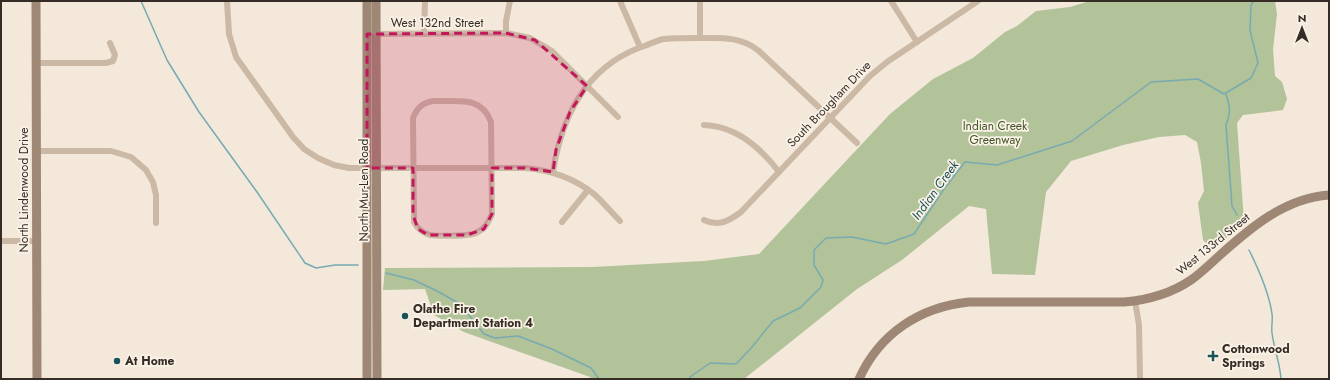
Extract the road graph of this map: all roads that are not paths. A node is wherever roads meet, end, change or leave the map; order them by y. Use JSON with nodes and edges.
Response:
{"nodes":[{"id":1,"x":36,"y":1,"type":"edge"},
{"id":2,"x":227,"y":1,"type":"edge"},
{"id":3,"x":367,"y":1,"type":"edge"},
{"id":4,"x":376,"y":1,"type":"edge"},
{"id":5,"x":425,"y":1,"type":"edge"},
{"id":6,"x":510,"y":1,"type":"edge"},
{"id":7,"x":620,"y":1,"type":"edge"},
{"id":8,"x":700,"y":1,"type":"edge"},
{"id":9,"x":890,"y":1,"type":"edge"},
{"id":10,"x":978,"y":1,"type":"edge"},
{"id":11,"x":371,"y":34,"type":"junction"},
{"id":12,"x":424,"y":34,"type":"junction"},
{"id":13,"x":506,"y":34,"type":"junction"},
{"id":14,"x":700,"y":38,"type":"junction"},
{"id":15,"x":917,"y":42,"type":"junction"},
{"id":16,"x":110,"y":43,"type":"dead end"},
{"id":17,"x":640,"y":47,"type":"junction"},
{"id":18,"x":36,"y":63,"type":"junction"},
{"id":19,"x":587,"y":86,"type":"junction"},
{"id":20,"x":618,"y":117,"type":"dead end"},
{"id":21,"x":830,"y":117,"type":"junction"},
{"id":22,"x":704,"y":125,"type":"dead end"},
{"id":23,"x":857,"y":143,"type":"dead end"},
{"id":24,"x":36,"y":151,"type":"junction"},
{"id":25,"x":372,"y":168,"type":"junction"},
{"id":26,"x":413,"y":168,"type":"junction"},
{"id":27,"x":492,"y":168,"type":"junction"},
{"id":28,"x":553,"y":172,"type":"junction"},
{"id":29,"x":779,"y":172,"type":"junction"},
{"id":30,"x":588,"y":190,"type":"junction"},
{"id":31,"x":1329,"y":195,"type":"edge"},
{"id":32,"x":704,"y":220,"type":"dead end"},
{"id":33,"x":620,"y":221,"type":"dead end"},
{"id":34,"x":562,"y":222,"type":"dead end"},
{"id":35,"x":156,"y":223,"type":"dead end"},
{"id":36,"x":1,"y":241,"type":"edge"},
{"id":37,"x":36,"y":241,"type":"junction"},
{"id":38,"x":1136,"y":301,"type":"junction"},
{"id":39,"x":37,"y":379,"type":"edge"},
{"id":40,"x":367,"y":379,"type":"edge"},
{"id":41,"x":377,"y":379,"type":"edge"},
{"id":42,"x":859,"y":379,"type":"edge"},
{"id":43,"x":1140,"y":379,"type":"edge"}],
"edges":[{"from":1,"to":18,"type":"street","name":"North Lindenwood Drive"},
{"from":2,"to":25,"type":"street"},
{"from":3,"to":11,"type":"street","name":"North Mur-Len Road"},
{"from":4,"to":11,"type":"street","name":"North Mur-Len Road"},
{"from":5,"to":12,"type":"street"},
{"from":6,"to":13,"type":"street"},
{"from":7,"to":17,"type":"street"},
{"from":8,"to":14,"type":"street"},
{"from":9,"to":15,"type":"street"},
{"from":10,"to":15,"type":"street","name":"South Brougham Drive"},
{"from":11,"to":12,"type":"street","name":"West 132nd Street"},
{"from":11,"to":25,"type":"street","name":"North Mur-Len Road"},
{"from":12,"to":13,"type":"street","name":"West 132nd Street"},
{"from":13,"to":19,"type":"street","name":"West 132nd Street"},
{"from":14,"to":17,"type":"street"},
{"from":14,"to":21,"type":"street"},
{"from":15,"to":21,"type":"street","name":"South Brougham Drive"},
{"from":16,"to":18,"type":"street"},
{"from":17,"to":19,"type":"street"},
{"from":18,"to":24,"type":"street","name":"North Lindenwood Drive"},
{"from":19,"to":20,"type":"street","name":"West 132nd Street"},
{"from":19,"to":28,"type":"street"},
{"from":21,"to":23,"type":"street"},
{"from":21,"to":29,"type":"street","name":"South Brougham Drive"},
{"from":22,"to":29,"type":"street"},
{"from":24,"to":35,"type":"street"},
{"from":24,"to":37,"type":"street","name":"North Lindenwood Drive"},
{"from":25,"to":26,"type":"street"},
{"from":25,"to":40,"type":"street","name":"North Mur-Len Road"},
{"from":25,"to":41,"type":"street","name":"North Mur-Len Road"},
{"from":26,"to":27,"type":"street"},
{"from":26,"to":27,"type":"street"},
{"from":26,"to":27,"type":"street"},
{"from":27,"to":28,"type":"street"},
{"from":28,"to":30,"type":"street"},
{"from":29,"to":32,"type":"street","name":"South Brougham Drive"},
{"from":30,"to":33,"type":"street"},
{"from":30,"to":34,"type":"street"},
{"from":31,"to":38,"type":"street","name":"West 133rd Street"},
{"from":36,"to":37,"type":"street"},
{"from":37,"to":39,"type":"street","name":"North Lindenwood Drive"},
{"from":38,"to":42,"type":"street","name":"West 133rd Street"},
{"from":38,"to":43,"type":"street"}]}
